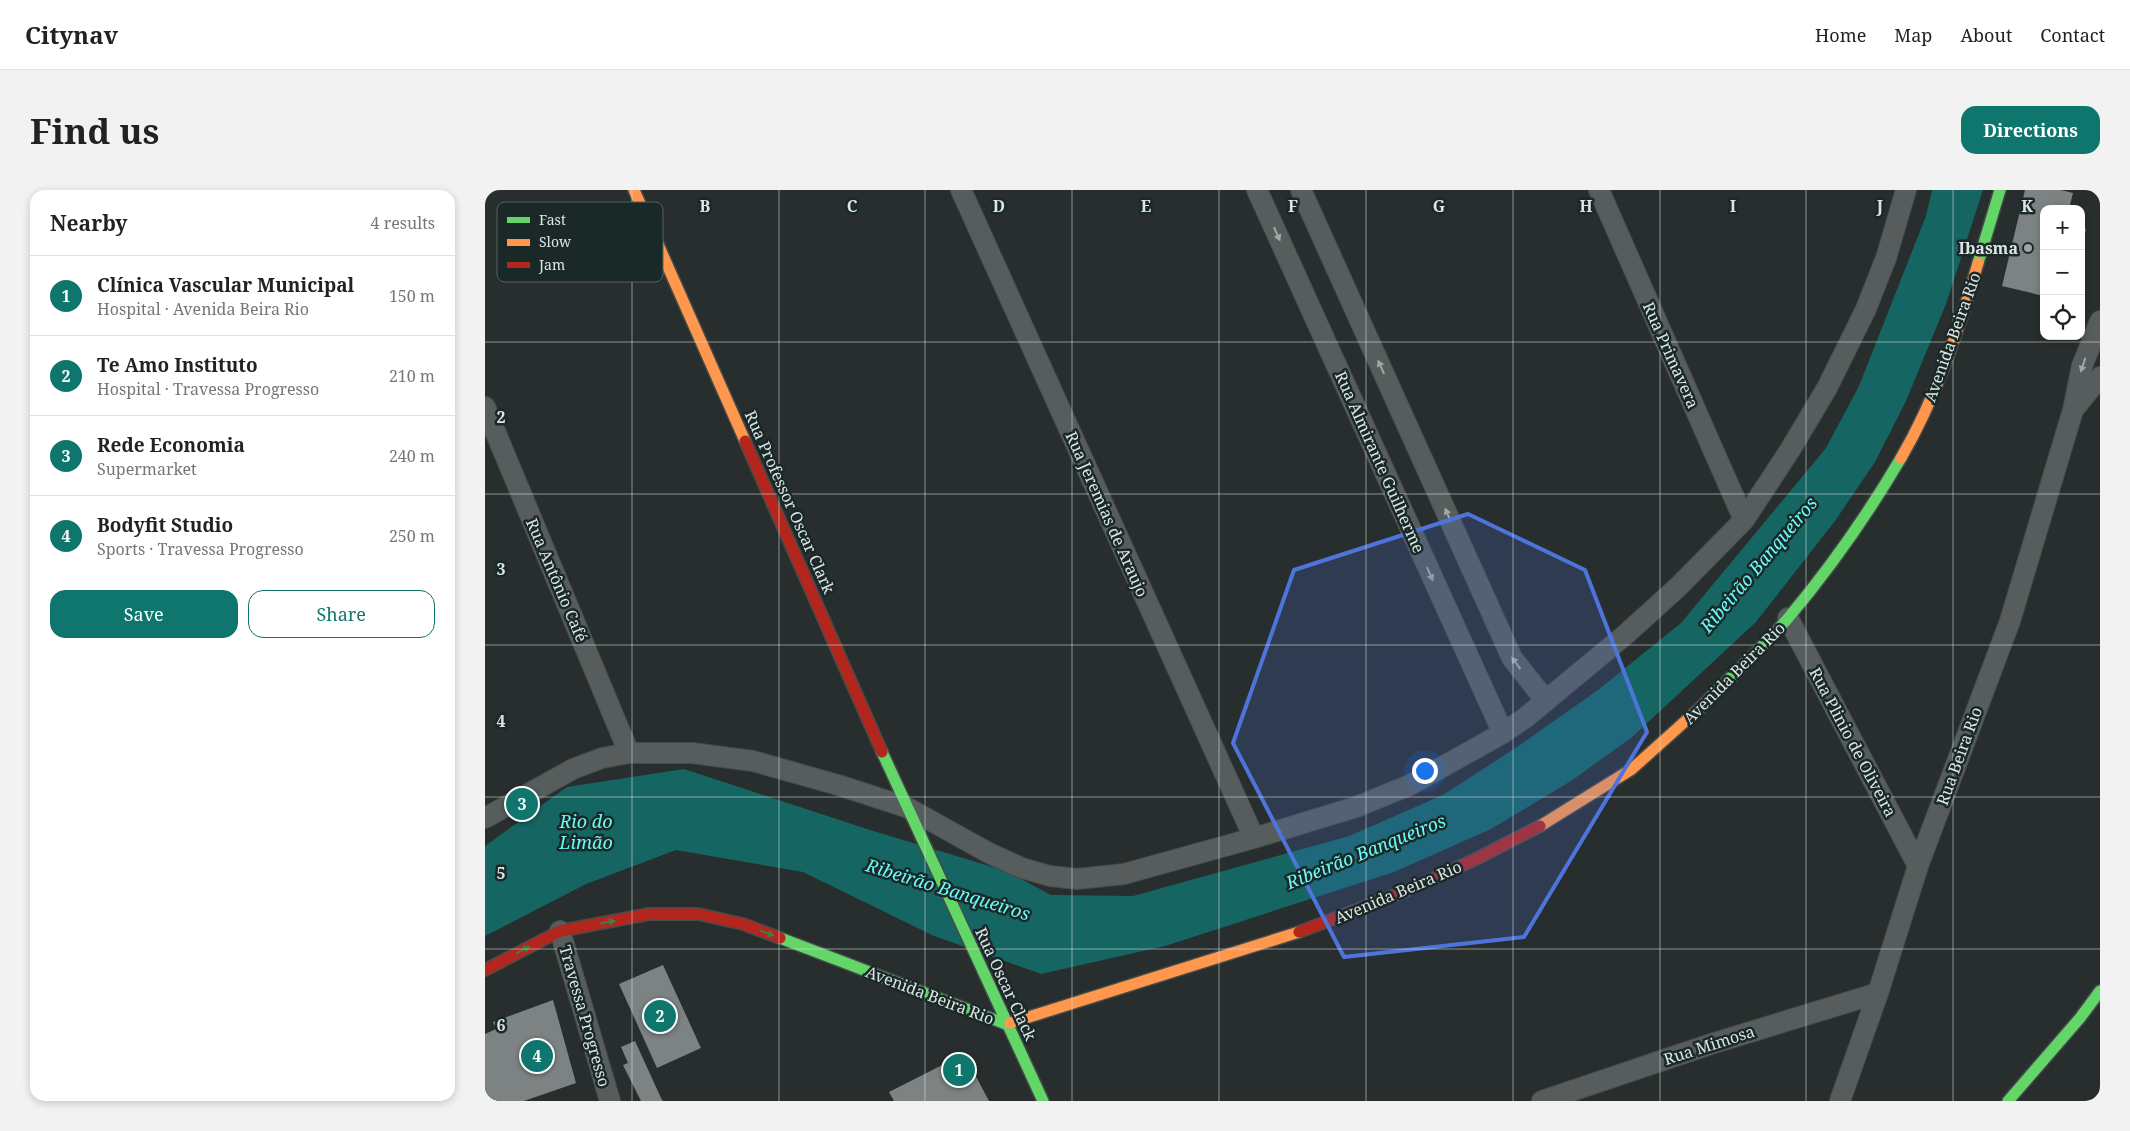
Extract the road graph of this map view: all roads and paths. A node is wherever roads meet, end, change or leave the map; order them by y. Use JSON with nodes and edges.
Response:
{"nodes":[{"id":1,"x":635,"y":190,"type":"edge"},
{"id":2,"x":961,"y":190,"type":"edge"},
{"id":3,"x":1257,"y":190,"type":"edge"},
{"id":4,"x":1301,"y":190,"type":"edge"},
{"id":5,"x":1599,"y":190,"type":"edge"},
{"id":6,"x":2000,"y":190,"type":"edge"},
{"id":7,"x":1904,"y":192,"type":"edge"},
{"id":8,"x":640,"y":202,"type":"edge"},
{"id":9,"x":663,"y":254,"type":"edge"},
{"id":10,"x":2100,"y":321,"type":"edge"},
{"id":11,"x":2100,"y":378,"type":"edge"},
{"id":12,"x":485,"y":407,"type":"edge"},
{"id":13,"x":2073,"y":410,"type":"junction"},
{"id":14,"x":1744,"y":520,"type":"junction"},
{"id":15,"x":1788,"y":618,"type":"junction"},
{"id":16,"x":1546,"y":701,"type":"junction"},
{"id":17,"x":1503,"y":733,"type":"junction"},
{"id":18,"x":629,"y":753,"type":"junction"},
{"id":19,"x":906,"y":807,"type":"junction"},
{"id":20,"x":485,"y":818,"type":"edge"},
{"id":21,"x":916,"y":827,"type":"joint"},
{"id":22,"x":1254,"y":838,"type":"junction"},
{"id":23,"x":1918,"y":866,"type":"junction"},
{"id":24,"x":561,"y":931,"type":"junction"},
{"id":25,"x":485,"y":970,"type":"edge"},
{"id":26,"x":2100,"y":991,"type":"edge"},
{"id":27,"x":1878,"y":993,"type":"junction"},
{"id":28,"x":1006,"y":1024,"type":"junction"},
{"id":29,"x":610,"y":1101,"type":"edge"},
{"id":30,"x":1043,"y":1101,"type":"edge"},
{"id":31,"x":1541,"y":1101,"type":"edge"},
{"id":32,"x":1840,"y":1101,"type":"edge"},
{"id":33,"x":2008,"y":1101,"type":"edge"}],
"edges":[{"from":1,"to":8,"type":"street","name":"Rua Professor Oscar Clark"},
{"from":2,"to":22,"type":"street","name":"Rua Jeremias de Araujo"},
{"from":3,"to":17,"type":"street","name":"Rua Almirante Guilherme","one_way":true},
{"from":16,"to":4,"type":"street","one_way":true},
{"from":5,"to":14,"type":"street","name":"Rua Primavera"},
{"from":6,"to":15,"type":"street","name":"Avenida Beira Rio"},
{"from":7,"to":14,"type":"street"},
{"from":9,"to":19,"type":"street","name":"Rua Professor Oscar Clark"},
{"from":10,"to":13,"type":"street","name":"Rua Beira Rio","one_way":true},
{"from":11,"to":13,"type":"street","name":"Rua Beira Rio"},
{"from":12,"to":18,"type":"street","name":"Rua Antônio Café"},
{"from":13,"to":23,"type":"street","name":"Rua Beira Rio"},
{"from":14,"to":16,"type":"street"},
{"from":15,"to":23,"type":"street","name":"Rua Plinio de Oliveira"},
{"from":15,"to":28,"type":"street","name":"Avenida Beira Rio"},
{"from":16,"to":17,"type":"street"},
{"from":17,"to":22,"type":"street"},
{"from":18,"to":19,"type":"street"},
{"from":18,"to":20,"type":"street"},
{"from":19,"to":21,"type":"street","name":"Rua Professor Oscar Clark"},
{"from":19,"to":22,"type":"street"},
{"from":21,"to":28,"type":"street","name":"Rua Oscar Clack"},
{"from":23,"to":27,"type":"street","name":"Rua Beira Rio"},
{"from":25,"to":24,"type":"street","name":"Avenida Beira Rio","one_way":true},
{"from":24,"to":28,"type":"street","name":"Avenida Beira Rio","one_way":true},
{"from":24,"to":29,"type":"street","name":"Travessa Progresso"},
{"from":26,"to":33,"type":"street"},
{"from":27,"to":31,"type":"street","name":"Rua Mimosa"},
{"from":27,"to":32,"type":"street","name":"Rua Beira Rio"},
{"from":28,"to":30,"type":"street","name":"Rua Oscar Clack"}]}
